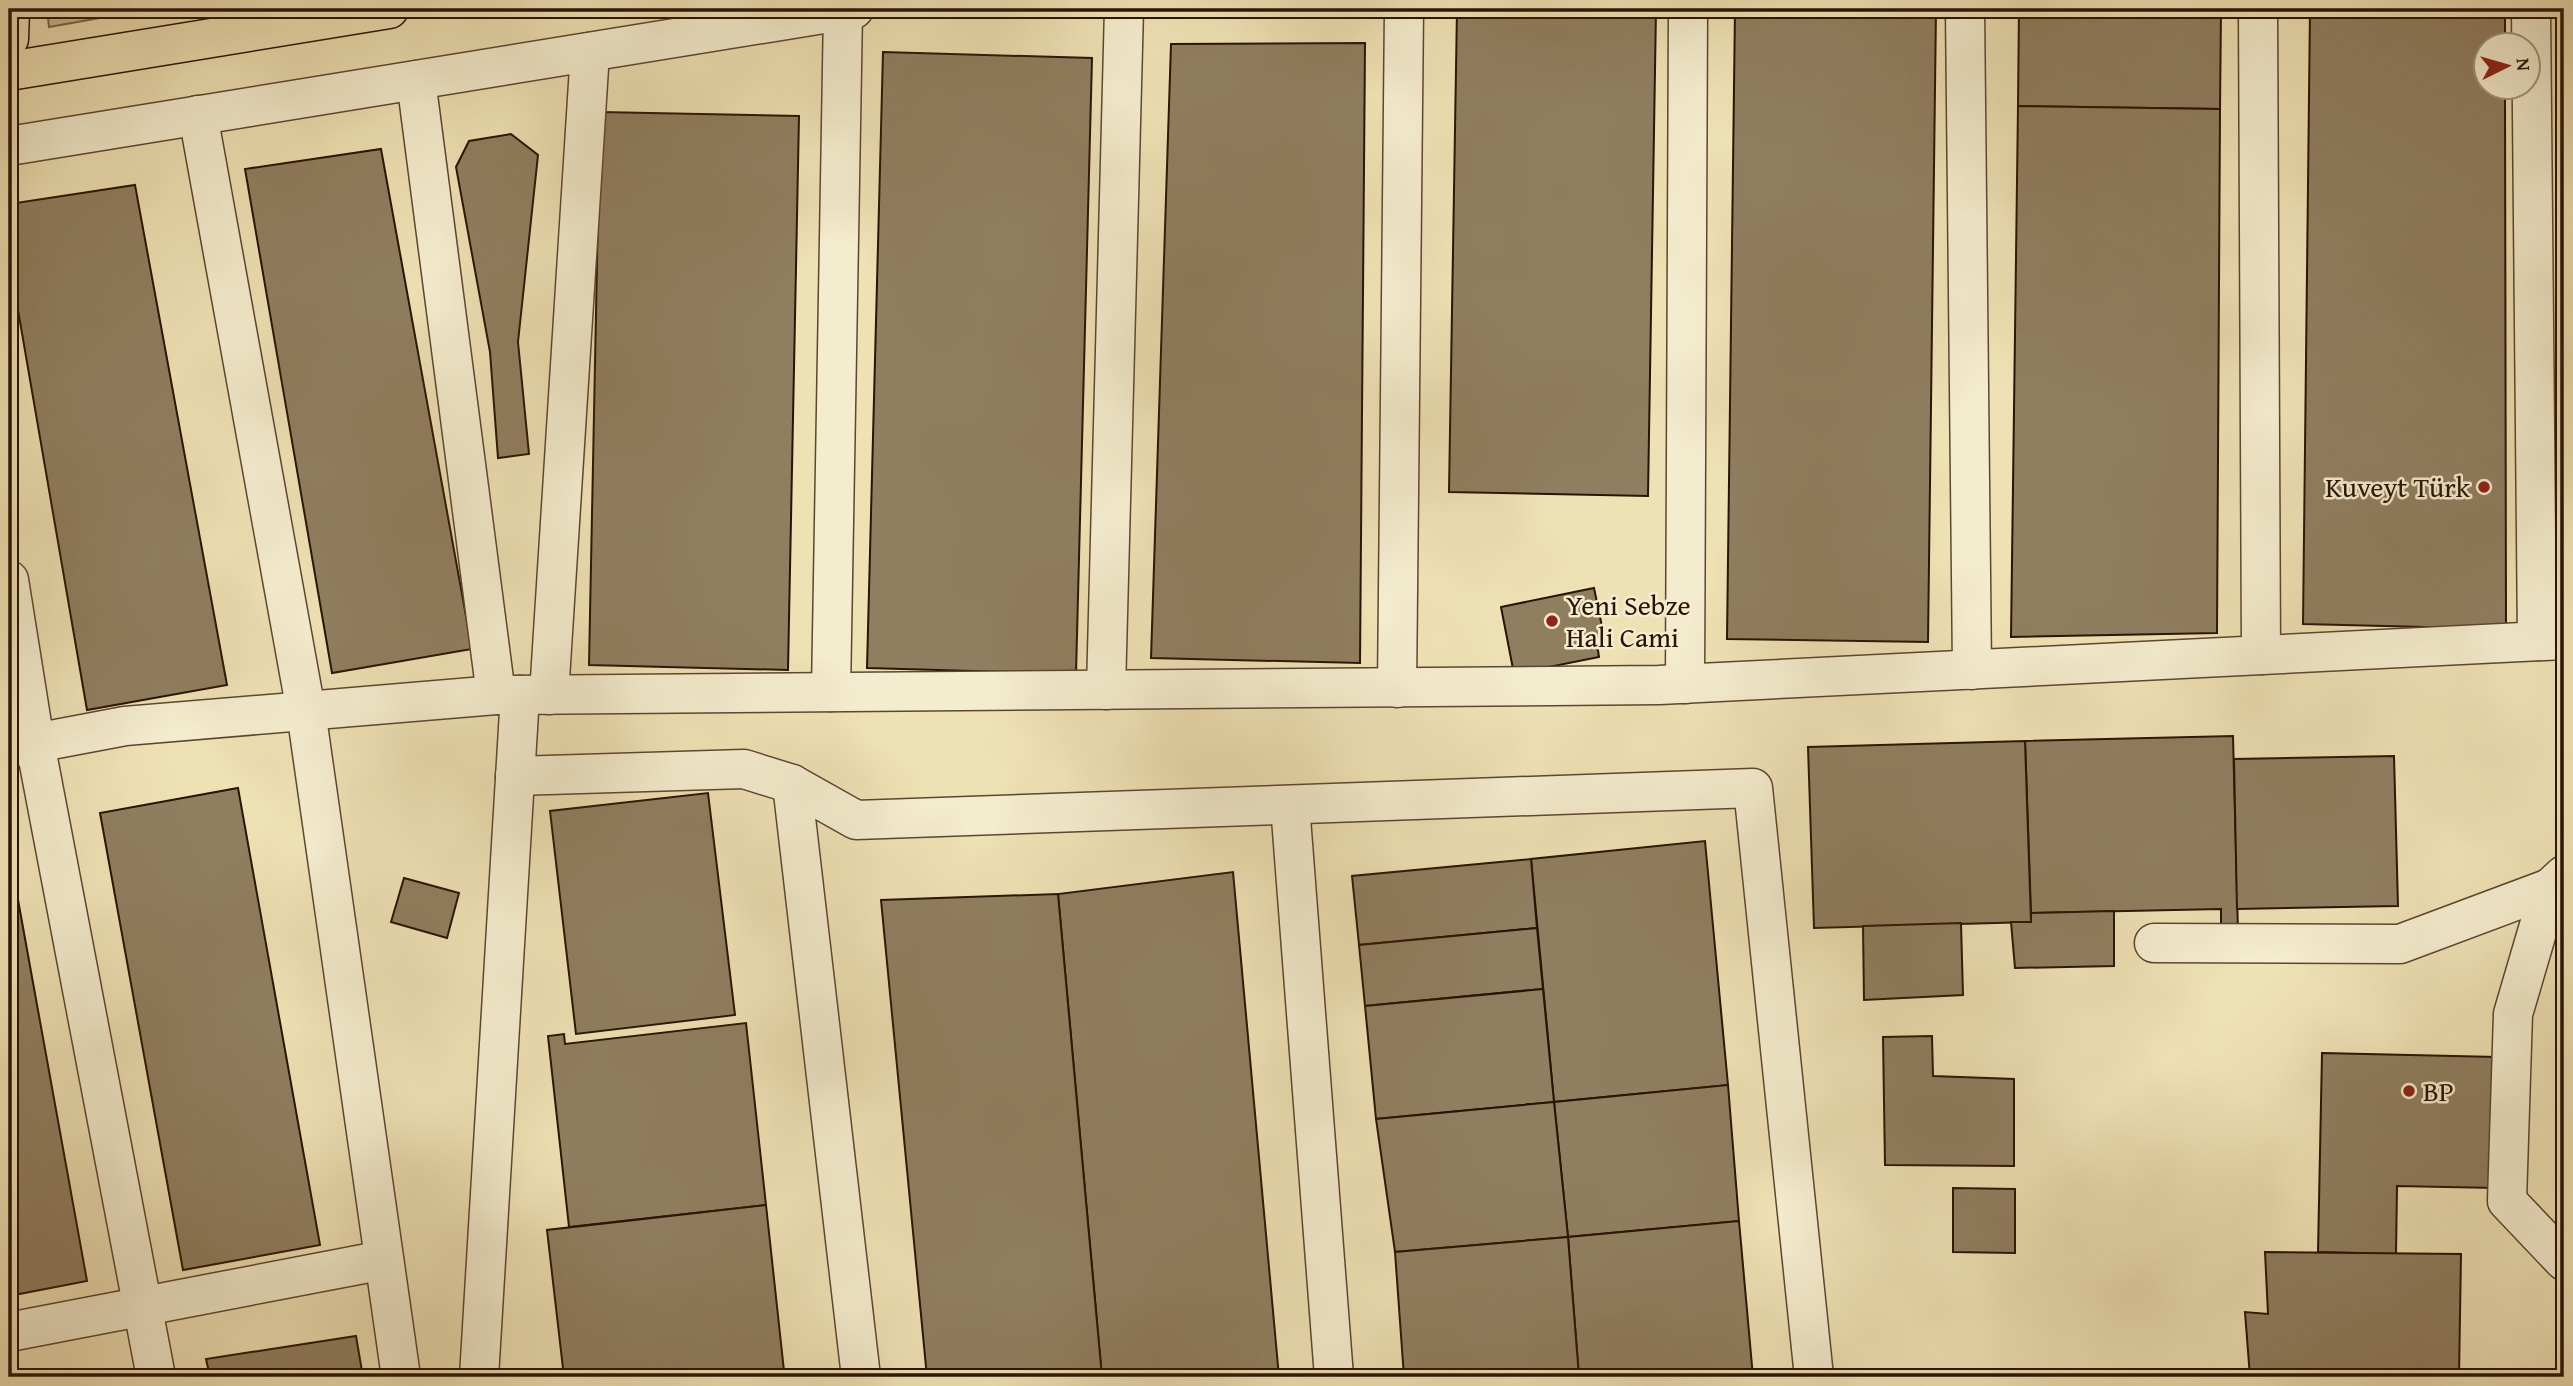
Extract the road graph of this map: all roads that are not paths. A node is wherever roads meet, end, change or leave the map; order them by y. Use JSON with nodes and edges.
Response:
{"nodes":[{"id":1,"x":10,"y":9,"type":"edge"},
{"id":2,"x":389,"y":9,"type":"edge"},
{"id":3,"x":1124,"y":9,"type":"edge"},
{"id":4,"x":1404,"y":9,"type":"edge"},
{"id":5,"x":1688,"y":9,"type":"edge"},
{"id":6,"x":1965,"y":9,"type":"edge"},
{"id":7,"x":2258,"y":9,"type":"edge"},
{"id":8,"x":2530,"y":9,"type":"edge"},
{"id":9,"x":849,"y":10,"type":"edge"},
{"id":10,"x":9,"y":39,"type":"edge"},
{"id":11,"x":590,"y":52,"type":"junction"},
{"id":12,"x":9,"y":71,"type":"edge"},
{"id":13,"x":416,"y":80,"type":"junction"},
{"id":14,"x":198,"y":115,"type":"junction"},
{"id":15,"x":9,"y":146,"type":"edge"},
{"id":16,"x":9,"y":580,"type":"edge"},
{"id":17,"x":2551,"y":640,"type":"edge"},
{"id":18,"x":2260,"y":655,"type":"junction"},
{"id":19,"x":1972,"y":670,"type":"junction"},
{"id":20,"x":1685,"y":684,"type":"junction"},
{"id":21,"x":1397,"y":688,"type":"junction"},
{"id":22,"x":1106,"y":690,"type":"junction"},
{"id":23,"x":831,"y":692,"type":"junction"},
{"id":24,"x":522,"y":695,"type":"junction"},
{"id":25,"x":306,"y":710,"type":"junction"},
{"id":26,"x":22,"y":746,"type":"edge"},
{"id":27,"x":515,"y":776,"type":"junction"},
{"id":28,"x":792,"y":784,"type":"junction"},
{"id":29,"x":1290,"y":805,"type":"junction"},
{"id":30,"x":2557,"y":882,"type":"edge"},
{"id":31,"x":2154,"y":943,"type":"dead end"},
{"id":32,"x":384,"y":1260,"type":"junction"},
{"id":33,"x":2564,"y":1261,"type":"edge"},
{"id":34,"x":144,"y":1306,"type":"junction"},
{"id":35,"x":9,"y":1332,"type":"edge"},
{"id":36,"x":156,"y":1377,"type":"edge"},
{"id":37,"x":401,"y":1377,"type":"edge"},
{"id":38,"x":479,"y":1377,"type":"edge"},
{"id":39,"x":862,"y":1377,"type":"edge"},
{"id":40,"x":1334,"y":1377,"type":"edge"},
{"id":41,"x":1814,"y":1377,"type":"edge"}],
"edges":[{"from":1,"to":10,"type":"main road"},
{"from":2,"to":12,"type":"main road"},
{"from":3,"to":22,"type":"street"},
{"from":4,"to":21,"type":"street"},
{"from":5,"to":20,"type":"street"},
{"from":6,"to":19,"type":"street"},
{"from":7,"to":18,"type":"street"},
{"from":8,"to":17,"type":"street"},
{"from":9,"to":11,"type":"street"},
{"from":9,"to":23,"type":"street"},
{"from":11,"to":13,"type":"street"},
{"from":11,"to":24,"type":"street"},
{"from":13,"to":14,"type":"street"},
{"from":13,"to":24,"type":"street"},
{"from":14,"to":15,"type":"street"},
{"from":14,"to":25,"type":"street"},
{"from":16,"to":26,"type":"street"},
{"from":17,"to":18,"type":"street"},
{"from":18,"to":19,"type":"street"},
{"from":19,"to":20,"type":"street"},
{"from":20,"to":21,"type":"street"},
{"from":21,"to":22,"type":"street"},
{"from":22,"to":23,"type":"street"},
{"from":23,"to":24,"type":"street"},
{"from":24,"to":25,"type":"street"},
{"from":24,"to":27,"type":"street"},
{"from":25,"to":26,"type":"street"},
{"from":25,"to":32,"type":"street"},
{"from":26,"to":34,"type":"street"},
{"from":27,"to":28,"type":"street"},
{"from":27,"to":38,"type":"street"},
{"from":28,"to":29,"type":"street"},
{"from":28,"to":39,"type":"street"},
{"from":29,"to":40,"type":"street"},
{"from":29,"to":41,"type":"street"},
{"from":30,"to":31,"type":"street"},
{"from":30,"to":33,"type":"street"},
{"from":32,"to":34,"type":"street"},
{"from":32,"to":37,"type":"street"},
{"from":34,"to":35,"type":"street"},
{"from":34,"to":36,"type":"street"}]}
